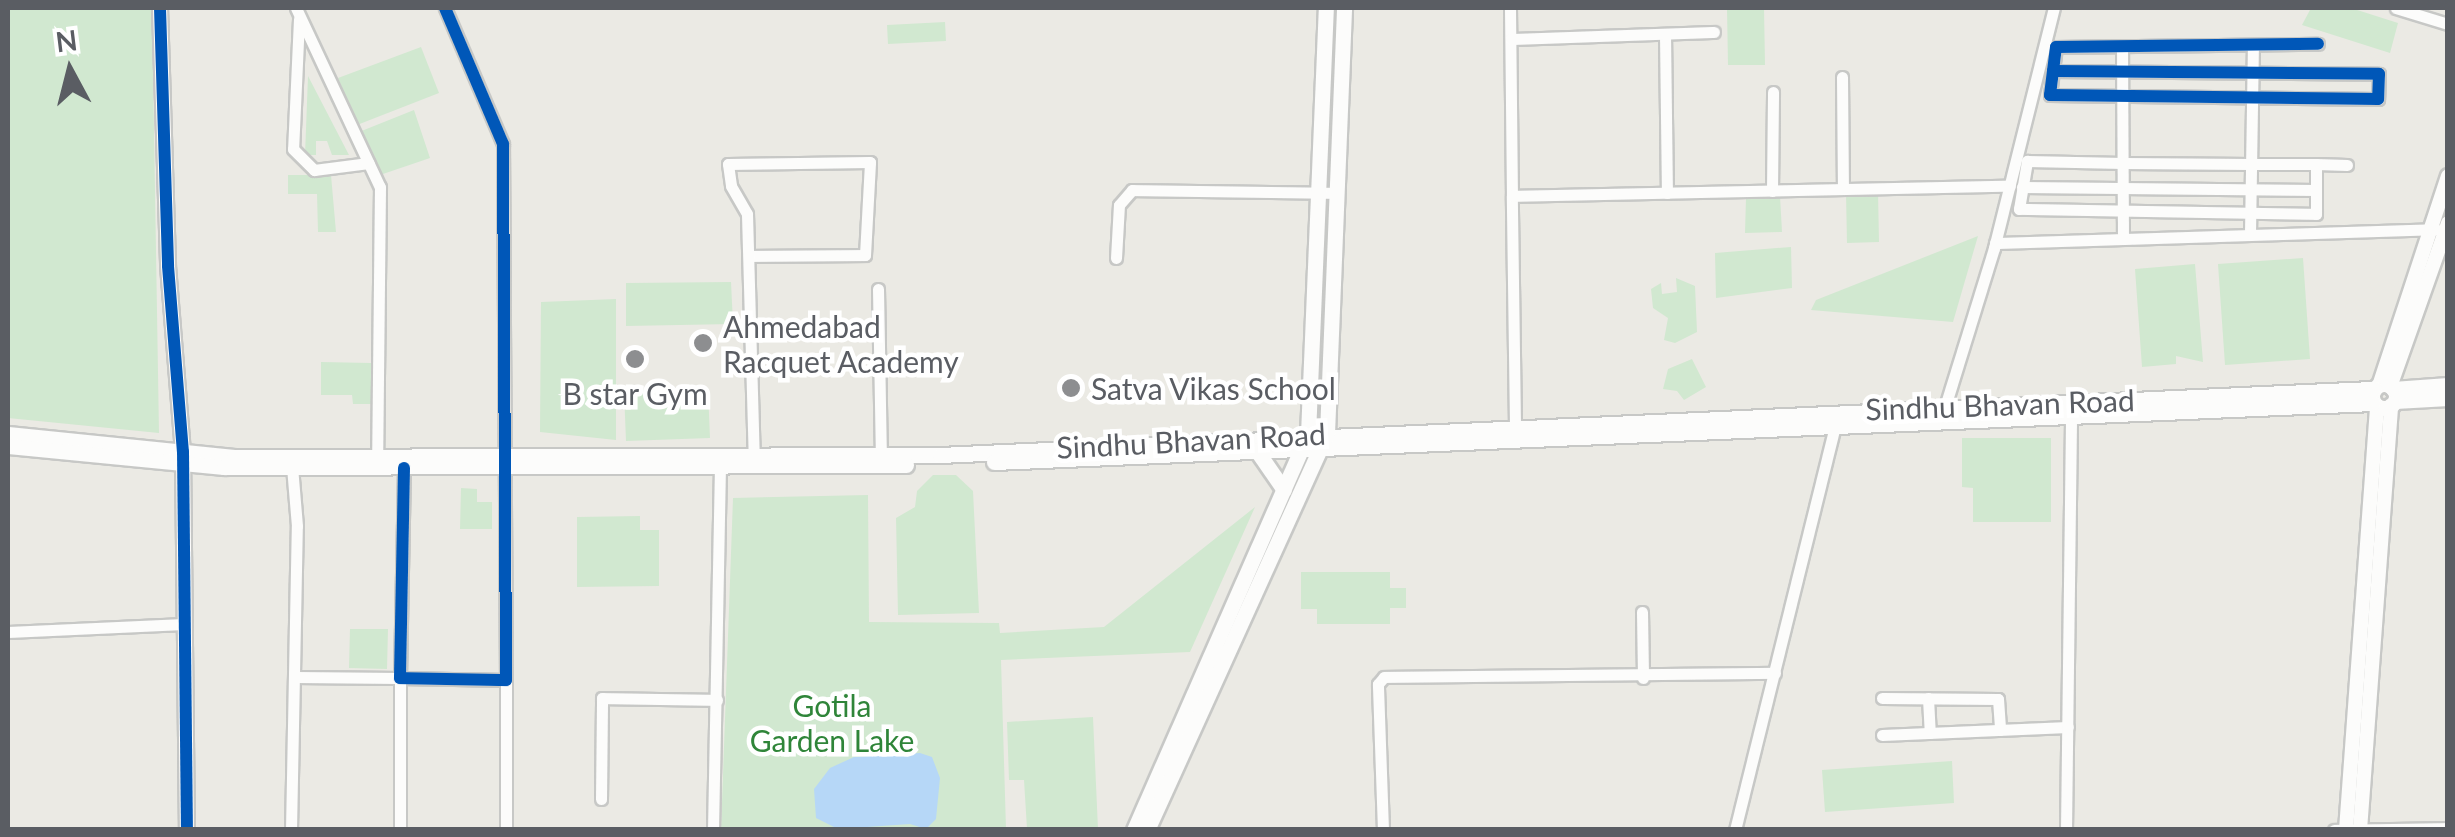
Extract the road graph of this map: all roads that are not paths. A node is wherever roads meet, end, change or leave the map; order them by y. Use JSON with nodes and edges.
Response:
{"nodes":[{"id":1,"x":160,"y":8,"type":"edge"},
{"id":2,"x":445,"y":8,"type":"edge"},
{"id":3,"x":1326,"y":8,"type":"edge"},
{"id":4,"x":1344,"y":8,"type":"edge"},
{"id":5,"x":1510,"y":8,"type":"edge"},
{"id":6,"x":2054,"y":8,"type":"edge"},
{"id":7,"x":2396,"y":8,"type":"edge"},
{"id":8,"x":298,"y":11,"type":"edge"},
{"id":9,"x":2419,"y":11,"type":"edge"},
{"id":10,"x":2448,"y":24,"type":"edge"},
{"id":11,"x":1714,"y":32,"type":"dead end"},
{"id":12,"x":1665,"y":34,"type":"junction"},
{"id":13,"x":1510,"y":38,"type":"junction"},
{"id":14,"x":2318,"y":44,"type":"dead end"},
{"id":15,"x":2253,"y":45,"type":"junction"},
{"id":16,"x":2122,"y":46,"type":"junction"},
{"id":17,"x":2053,"y":72,"type":"junction"},
{"id":18,"x":2252,"y":73,"type":"junction"},
{"id":19,"x":2122,"y":74,"type":"junction"},
{"id":20,"x":1842,"y":77,"type":"dead end"},
{"id":21,"x":1773,"y":92,"type":"dead end"},
{"id":22,"x":2050,"y":95,"type":"junction"},
{"id":23,"x":2122,"y":95,"type":"junction"},
{"id":24,"x":2032,"y":96,"type":"junction"},
{"id":25,"x":2252,"y":96,"type":"junction"},
{"id":26,"x":369,"y":163,"type":"junction"},
{"id":27,"x":2123,"y":163,"type":"junction"},
{"id":28,"x":2251,"y":164,"type":"junction"},
{"id":29,"x":2316,"y":164,"type":"junction"},
{"id":30,"x":2347,"y":164,"type":"dead end"},
{"id":31,"x":2448,"y":176,"type":"edge"},
{"id":32,"x":2016,"y":187,"type":"junction"},
{"id":33,"x":1843,"y":189,"type":"junction"},
{"id":34,"x":1772,"y":190,"type":"junction"},
{"id":35,"x":2123,"y":190,"type":"junction"},
{"id":36,"x":2250,"y":190,"type":"junction"},
{"id":37,"x":2316,"y":190,"type":"junction"},
{"id":38,"x":1329,"y":192,"type":"junction"},
{"id":39,"x":1667,"y":193,"type":"junction"},
{"id":40,"x":1512,"y":196,"type":"junction"},
{"id":41,"x":2123,"y":210,"type":"junction"},
{"id":42,"x":2250,"y":212,"type":"junction"},
{"id":43,"x":2441,"y":227,"type":"edge"},
{"id":44,"x":2250,"y":233,"type":"junction"},
{"id":45,"x":2123,"y":239,"type":"junction"},
{"id":46,"x":1995,"y":244,"type":"junction"},
{"id":47,"x":748,"y":256,"type":"junction"},
{"id":48,"x":1116,"y":258,"type":"dead end"},
{"id":49,"x":878,"y":288,"type":"dead end"},
{"id":50,"x":2448,"y":385,"type":"edge"},
{"id":51,"x":2384,"y":396,"type":"junction"},
{"id":52,"x":2448,"y":398,"type":"edge"},
{"id":53,"x":2070,"y":409,"type":"junction"},
{"id":54,"x":1943,"y":414,"type":"junction"},
{"id":55,"x":1836,"y":419,"type":"junction"},
{"id":56,"x":1515,"y":425,"type":"junction"},
{"id":57,"x":1327,"y":432,"type":"junction"},
{"id":58,"x":8,"y":434,"type":"edge"},
{"id":59,"x":1305,"y":441,"type":"junction"},
{"id":60,"x":8,"y":446,"type":"edge"},
{"id":61,"x":1320,"y":448,"type":"junction"},
{"id":62,"x":1258,"y":451,"type":"junction"},
{"id":63,"x":377,"y":456,"type":"junction"},
{"id":64,"x":881,"y":456,"type":"junction"},
{"id":65,"x":183,"y":457,"type":"junction"},
{"id":66,"x":506,"y":462,"type":"junction"},
{"id":67,"x":720,"y":462,"type":"junction"},
{"id":68,"x":754,"y":462,"type":"junction"},
{"id":69,"x":292,"y":467,"type":"junction"},
{"id":70,"x":404,"y":468,"type":"junction"},
{"id":71,"x":1284,"y":490,"type":"junction"},
{"id":72,"x":1642,"y":612,"type":"dead end"},
{"id":73,"x":184,"y":624,"type":"junction"},
{"id":74,"x":8,"y":632,"type":"edge"},
{"id":75,"x":1775,"y":673,"type":"junction"},
{"id":76,"x":295,"y":678,"type":"junction"},
{"id":77,"x":400,"y":678,"type":"junction"},
{"id":78,"x":1643,"y":678,"type":"junction"},
{"id":79,"x":506,"y":680,"type":"junction"},
{"id":80,"x":1882,"y":698,"type":"dead end"},
{"id":81,"x":1928,"y":698,"type":"junction"},
{"id":82,"x":717,"y":700,"type":"junction"},
{"id":83,"x":2068,"y":727,"type":"junction"},
{"id":84,"x":2000,"y":730,"type":"junction"},
{"id":85,"x":1930,"y":733,"type":"junction"},
{"id":86,"x":1882,"y":735,"type":"dead end"},
{"id":87,"x":600,"y":799,"type":"dead end"},
{"id":88,"x":2448,"y":828,"type":"edge"},
{"id":89,"x":2346,"y":829,"type":"edge"},
{"id":90,"x":2360,"y":829,"type":"edge"},
{"id":91,"x":187,"y":830,"type":"edge"},
{"id":92,"x":290,"y":830,"type":"edge"},
{"id":93,"x":400,"y":830,"type":"edge"},
{"id":94,"x":506,"y":830,"type":"edge"},
{"id":95,"x":713,"y":830,"type":"edge"},
{"id":96,"x":1134,"y":830,"type":"edge"},
{"id":97,"x":1146,"y":830,"type":"edge"},
{"id":98,"x":1383,"y":830,"type":"edge"},
{"id":99,"x":1736,"y":830,"type":"edge"},
{"id":100,"x":2066,"y":830,"type":"edge"},
{"id":101,"x":2334,"y":830,"type":"edge"}],
"edges":[{"from":1,"to":65,"type":"street"},
{"from":2,"to":66,"type":"street"},
{"from":3,"to":38,"type":"main road"},
{"from":4,"to":38,"type":"main road"},
{"from":5,"to":13,"type":"street"},
{"from":6,"to":24,"type":"street"},
{"from":7,"to":9,"type":"street"},
{"from":8,"to":26,"type":"street"},
{"from":8,"to":26,"type":"street"},
{"from":9,"to":10,"type":"street"},
{"from":11,"to":12,"type":"street"},
{"from":12,"to":13,"type":"street"},
{"from":12,"to":39,"type":"street"},
{"from":13,"to":40,"type":"street"},
{"from":14,"to":15,"type":"street"},
{"from":15,"to":16,"type":"street"},
{"from":15,"to":18,"type":"street"},
{"from":16,"to":17,"type":"street"},
{"from":16,"to":19,"type":"street"},
{"from":17,"to":19,"type":"street"},
{"from":17,"to":22,"type":"street"},
{"from":18,"to":19,"type":"street"},
{"from":18,"to":25,"type":"street"},
{"from":18,"to":25,"type":"street"},
{"from":19,"to":23,"type":"street"},
{"from":20,"to":33,"type":"street"},
{"from":21,"to":34,"type":"street"},
{"from":22,"to":23,"type":"street"},
{"from":22,"to":24,"type":"street"},
{"from":23,"to":25,"type":"street"},
{"from":23,"to":27,"type":"street"},
{"from":24,"to":32,"type":"street"},
{"from":25,"to":28,"type":"street"},
{"from":26,"to":63,"type":"street"},
{"from":27,"to":28,"type":"street"},
{"from":27,"to":32,"type":"street"},
{"from":27,"to":35,"type":"street"},
{"from":28,"to":29,"type":"street"},
{"from":28,"to":36,"type":"street"},
{"from":29,"to":30,"type":"street"},
{"from":29,"to":37,"type":"street"},
{"from":31,"to":43,"type":"street"},
{"from":32,"to":33,"type":"street"},
{"from":32,"to":35,"type":"street"},
{"from":32,"to":41,"type":"street"},
{"from":32,"to":46,"type":"street"},
{"from":33,"to":34,"type":"street"},
{"from":34,"to":39,"type":"street"},
{"from":35,"to":36,"type":"street"},
{"from":35,"to":41,"type":"street"},
{"from":36,"to":37,"type":"street"},
{"from":36,"to":42,"type":"street"},
{"from":37,"to":42,"type":"street"},
{"from":38,"to":48,"type":"street"},
{"from":38,"to":57,"type":"main road"},
{"from":38,"to":59,"type":"main road"},
{"from":39,"to":40,"type":"street"},
{"from":40,"to":56,"type":"street"},
{"from":41,"to":42,"type":"street"},
{"from":41,"to":45,"type":"street"},
{"from":42,"to":44,"type":"street"},
{"from":43,"to":44,"type":"street"},
{"from":43,"to":51,"type":"street"},
{"from":44,"to":45,"type":"street"},
{"from":45,"to":46,"type":"street"},
{"from":46,"to":54,"type":"street"},
{"from":47,"to":47,"type":"street"},
{"from":47,"to":68,"type":"street"},
{"from":49,"to":64,"type":"street"},
{"from":50,"to":51,"type":"main road","name":"Sindhu Bhavan Road"},
{"from":51,"to":52,"type":"main road","name":"Sindhu Bhavan Road"},
{"from":51,"to":53,"type":"main road","name":"Sindhu Bhavan Road"},
{"from":51,"to":89,"type":"street"},
{"from":51,"to":90,"type":"street"},
{"from":53,"to":54,"type":"main road","name":"Sindhu Bhavan Road"},
{"from":53,"to":83,"type":"street"},
{"from":54,"to":55,"type":"main road","name":"Sindhu Bhavan Road"},
{"from":55,"to":56,"type":"main road","name":"Sindhu Bhavan Road"},
{"from":55,"to":61,"type":"main road","name":"Sindhu Bhavan Road"},
{"from":55,"to":75,"type":"street"},
{"from":56,"to":57,"type":"main road","name":"Sindhu Bhavan Road"},
{"from":57,"to":59,"type":"main road","name":"Sindhu Bhavan Road"},
{"from":57,"to":61,"type":"main road"},
{"from":58,"to":65,"type":"main road","name":"Sindhu Bhavan Road"},
{"from":59,"to":61,"type":"main road","name":"Sindhu Bhavan Road"},
{"from":59,"to":62,"type":"main road","name":"Sindhu Bhavan Road"},
{"from":59,"to":64,"type":"main road","name":"Sindhu Bhavan Road"},
{"from":59,"to":71,"type":"main road"},
{"from":60,"to":65,"type":"main road","name":"Sindhu Bhavan Road"},
{"from":61,"to":97,"type":"main road"},
{"from":62,"to":68,"type":"main road","name":"Sindhu Bhavan Road"},
{"from":62,"to":71,"type":"main road"},
{"from":63,"to":65,"type":"main road","name":"Sindhu Bhavan Road"},
{"from":63,"to":66,"type":"main road","name":"Sindhu Bhavan Road"},
{"from":64,"to":68,"type":"main road","name":"Sindhu Bhavan Road"},
{"from":65,"to":69,"type":"main road","name":"Sindhu Bhavan Road"},
{"from":65,"to":73,"type":"street"},
{"from":66,"to":67,"type":"main road","name":"Sindhu Bhavan Road"},
{"from":66,"to":70,"type":"main road","name":"Sindhu Bhavan Road"},
{"from":66,"to":79,"type":"street"},
{"from":67,"to":68,"type":"main road","name":"Sindhu Bhavan Road"},
{"from":67,"to":82,"type":"street"},
{"from":69,"to":70,"type":"main road","name":"Sindhu Bhavan Road"},
{"from":69,"to":76,"type":"street"},
{"from":70,"to":77,"type":"street"},
{"from":71,"to":96,"type":"main road"},
{"from":72,"to":78,"type":"street"},
{"from":73,"to":74,"type":"street"},
{"from":73,"to":91,"type":"street"},
{"from":75,"to":78,"type":"street"},
{"from":75,"to":99,"type":"street"},
{"from":76,"to":77,"type":"street"},
{"from":76,"to":92,"type":"street"},
{"from":77,"to":79,"type":"street"},
{"from":77,"to":93,"type":"street"},
{"from":78,"to":98,"type":"street"},
{"from":79,"to":94,"type":"street"},
{"from":80,"to":81,"type":"street"},
{"from":81,"to":84,"type":"street"},
{"from":81,"to":85,"type":"street"},
{"from":82,"to":87,"type":"street"},
{"from":82,"to":95,"type":"street"},
{"from":83,"to":84,"type":"street"},
{"from":83,"to":100,"type":"street"},
{"from":84,"to":85,"type":"street"},
{"from":85,"to":86,"type":"street"},
{"from":88,"to":90,"type":"street"},
{"from":89,"to":90,"type":"street"},
{"from":89,"to":101,"type":"street"}]}
